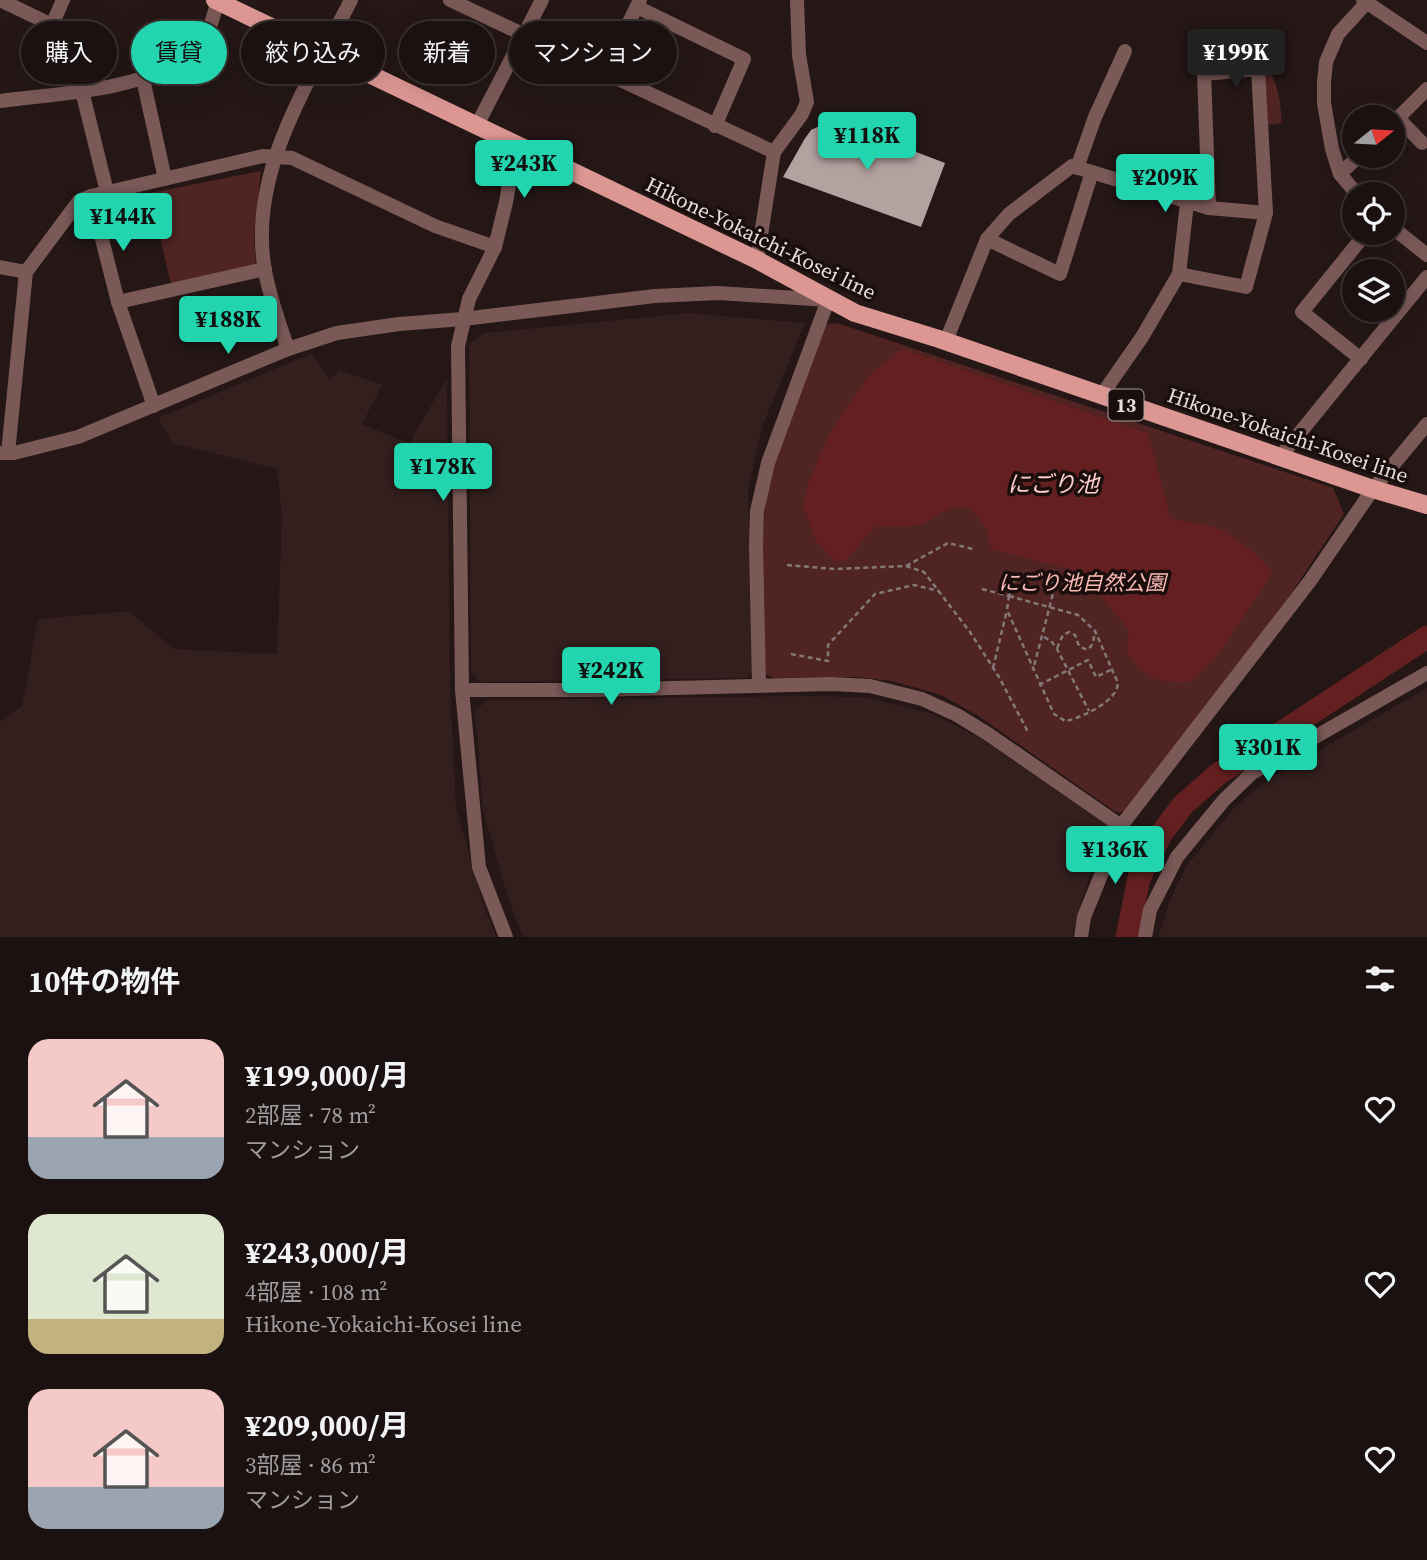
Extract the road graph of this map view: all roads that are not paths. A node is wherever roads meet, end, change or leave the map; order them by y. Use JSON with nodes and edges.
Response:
{"nodes":[{"id":1,"x":0,"y":0,"type":"edge"},
{"id":2,"x":63,"y":0,"type":"edge"},
{"id":3,"x":216,"y":0,"type":"edge"},
{"id":4,"x":351,"y":0,"type":"edge"},
{"id":5,"x":451,"y":0,"type":"edge"},
{"id":6,"x":542,"y":0,"type":"edge"},
{"id":7,"x":797,"y":0,"type":"edge"},
{"id":8,"x":1366,"y":1,"type":"edge"},
{"id":9,"x":638,"y":3,"type":"edge"},
{"id":10,"x":44,"y":21,"type":"edge"},
{"id":11,"x":54,"y":21,"type":"edge"},
{"id":12,"x":211,"y":21,"type":"edge"},
{"id":13,"x":259,"y":21,"type":"edge"},
{"id":14,"x":340,"y":21,"type":"edge"},
{"id":15,"x":531,"y":21,"type":"edge"},
{"id":16,"x":629,"y":21,"type":"edge"},
{"id":17,"x":509,"y":27,"type":"edge"},
{"id":18,"x":1427,"y":43,"type":"edge"},
{"id":19,"x":1125,"y":51,"type":"dead end"},
{"id":20,"x":509,"y":63,"type":"edge"},
{"id":21,"x":131,"y":82,"type":"edge"},
{"id":22,"x":385,"y":82,"type":"edge"},
{"id":23,"x":78,"y":84,"type":"edge"},
{"id":24,"x":144,"y":84,"type":"edge"},
{"id":25,"x":308,"y":84,"type":"edge"},
{"id":26,"x":627,"y":84,"type":"edge"},
{"id":27,"x":1427,"y":89,"type":"edge"},
{"id":28,"x":82,"y":92,"type":"junction"},
{"id":29,"x":0,"y":101,"type":"edge"},
{"id":30,"x":1405,"y":110,"type":"edge"},
{"id":31,"x":477,"y":125,"type":"junction"},
{"id":32,"x":715,"y":125,"type":"junction"},
{"id":33,"x":1405,"y":129,"type":"edge"},
{"id":34,"x":1422,"y":143,"type":"dead end"},
{"id":35,"x":516,"y":145,"type":"junction"},
{"id":36,"x":774,"y":152,"type":"junction"},
{"id":37,"x":276,"y":156,"type":"junction"},
{"id":38,"x":1077,"y":167,"type":"junction"},
{"id":39,"x":1346,"y":168,"type":"edge"},
{"id":40,"x":1092,"y":172,"type":"junction"},
{"id":41,"x":1340,"y":174,"type":"junction"},
{"id":42,"x":165,"y":178,"type":"junction"},
{"id":43,"x":1347,"y":182,"type":"edge"},
{"id":44,"x":107,"y":192,"type":"junction"},
{"id":45,"x":91,"y":196,"type":"junction"},
{"id":46,"x":1187,"y":203,"type":"junction"},
{"id":47,"x":1209,"y":208,"type":"junction"},
{"id":48,"x":1266,"y":213,"type":"junction"},
{"id":49,"x":1405,"y":238,"type":"edge"},
{"id":50,"x":987,"y":239,"type":"junction"},
{"id":51,"x":1356,"y":245,"type":"edge"},
{"id":52,"x":495,"y":247,"type":"junction"},
{"id":53,"x":1427,"y":255,"type":"edge"},
{"id":54,"x":757,"y":260,"type":"junction"},
{"id":55,"x":0,"y":267,"type":"edge"},
{"id":56,"x":265,"y":269,"type":"junction"},
{"id":57,"x":26,"y":272,"type":"junction"},
{"id":58,"x":1180,"y":274,"type":"junction"},
{"id":59,"x":1427,"y":277,"type":"edge"},
{"id":60,"x":828,"y":300,"type":"junction"},
{"id":61,"x":118,"y":302,"type":"junction"},
{"id":62,"x":463,"y":318,"type":"junction"},
{"id":63,"x":946,"y":341,"type":"junction"},
{"id":64,"x":288,"y":349,"type":"junction"},
{"id":65,"x":1361,"y":359,"type":"junction"},
{"id":66,"x":1101,"y":396,"type":"junction"},
{"id":67,"x":154,"y":406,"type":"junction"},
{"id":68,"x":1427,"y":424,"type":"edge"},
{"id":69,"x":4,"y":453,"type":"edge"},
{"id":70,"x":1280,"y":457,"type":"junction"},
{"id":71,"x":1373,"y":489,"type":"junction"},
{"id":72,"x":1427,"y":505,"type":"edge"},
{"id":73,"x":1427,"y":673,"type":"edge"},
{"id":74,"x":759,"y":685,"type":"junction"},
{"id":75,"x":462,"y":690,"type":"junction"},
{"id":76,"x":1121,"y":826,"type":"junction"},
{"id":77,"x":506,"y":937,"type":"edge"},
{"id":78,"x":1081,"y":937,"type":"edge"},
{"id":79,"x":1145,"y":937,"type":"edge"}],
"edges":[{"from":1,"to":10,"type":"street"},
{"from":2,"to":11,"type":"street"},
{"from":3,"to":12,"type":"street"},
{"from":3,"to":13,"type":"main road","name":"Hikone-Yokaichi-Kosei line","number":"13"},
{"from":4,"to":14,"type":"street"},
{"from":5,"to":17,"type":"street"},
{"from":6,"to":15,"type":"street"},
{"from":7,"to":36,"type":"street"},
{"from":8,"to":18,"type":"street"},
{"from":8,"to":41,"type":"street"},
{"from":9,"to":16,"type":"street"},
{"from":9,"to":32,"type":"street"},
{"from":19,"to":38,"type":"street"},
{"from":20,"to":31,"type":"street"},
{"from":21,"to":28,"type":"street"},
{"from":22,"to":31,"type":"main road","name":"Hikone-Yokaichi-Kosei line","number":"13"},
{"from":23,"to":28,"type":"street"},
{"from":24,"to":42,"type":"street"},
{"from":25,"to":37,"type":"street"},
{"from":26,"to":32,"type":"street"},
{"from":27,"to":30,"type":"street"},
{"from":28,"to":29,"type":"street"},
{"from":28,"to":44,"type":"street"},
{"from":31,"to":35,"type":"main road","name":"Hikone-Yokaichi-Kosei line","number":"13"},
{"from":32,"to":36,"type":"street"},
{"from":33,"to":34,"type":"street"},
{"from":35,"to":52,"type":"street"},
{"from":35,"to":54,"type":"main road","name":"Hikone-Yokaichi-Kosei line","number":"13"},
{"from":36,"to":54,"type":"street"},
{"from":37,"to":42,"type":"street"},
{"from":37,"to":52,"type":"street"},
{"from":37,"to":56,"type":"street"},
{"from":38,"to":40,"type":"street"},
{"from":38,"to":50,"type":"street"},
{"from":39,"to":41,"type":"street"},
{"from":40,"to":46,"type":"street"},
{"from":40,"to":50,"type":"street"},
{"from":41,"to":43,"type":"street"},
{"from":42,"to":44,"type":"street"},
{"from":44,"to":45,"type":"street"},
{"from":45,"to":57,"type":"street"},
{"from":45,"to":61,"type":"street"},
{"from":46,"to":47,"type":"street"},
{"from":46,"to":58,"type":"street"},
{"from":47,"to":48,"type":"street"},
{"from":47,"to":48,"type":"street"},
{"from":48,"to":58,"type":"street"},
{"from":49,"to":53,"type":"street"},
{"from":50,"to":63,"type":"street"},
{"from":51,"to":65,"type":"street"},
{"from":52,"to":62,"type":"street"},
{"from":54,"to":60,"type":"main road","name":"Hikone-Yokaichi-Kosei line","number":"13"},
{"from":55,"to":57,"type":"street"},
{"from":56,"to":61,"type":"street"},
{"from":56,"to":64,"type":"street"},
{"from":57,"to":69,"type":"street"},
{"from":58,"to":66,"type":"street"},
{"from":59,"to":65,"type":"street"},
{"from":60,"to":62,"type":"street"},
{"from":60,"to":63,"type":"main road","name":"Hikone-Yokaichi-Kosei line","number":"13"},
{"from":60,"to":74,"type":"street"},
{"from":61,"to":67,"type":"street"},
{"from":62,"to":64,"type":"street"},
{"from":62,"to":75,"type":"street"},
{"from":63,"to":66,"type":"main road","name":"Hikone-Yokaichi-Kosei line","number":"13"},
{"from":64,"to":67,"type":"street"},
{"from":65,"to":70,"type":"street"},
{"from":66,"to":70,"type":"main road","name":"Hikone-Yokaichi-Kosei line","number":"13"},
{"from":67,"to":69,"type":"street"},
{"from":68,"to":71,"type":"street"},
{"from":70,"to":71,"type":"main road","name":"Hikone-Yokaichi-Kosei line","number":"13"},
{"from":71,"to":72,"type":"main road","name":"Hikone-Yokaichi-Kosei line","number":"13"},
{"from":71,"to":76,"type":"street"},
{"from":73,"to":79,"type":"street"},
{"from":74,"to":75,"type":"street"},
{"from":74,"to":76,"type":"street"},
{"from":75,"to":77,"type":"street"},
{"from":76,"to":78,"type":"street"}]}
